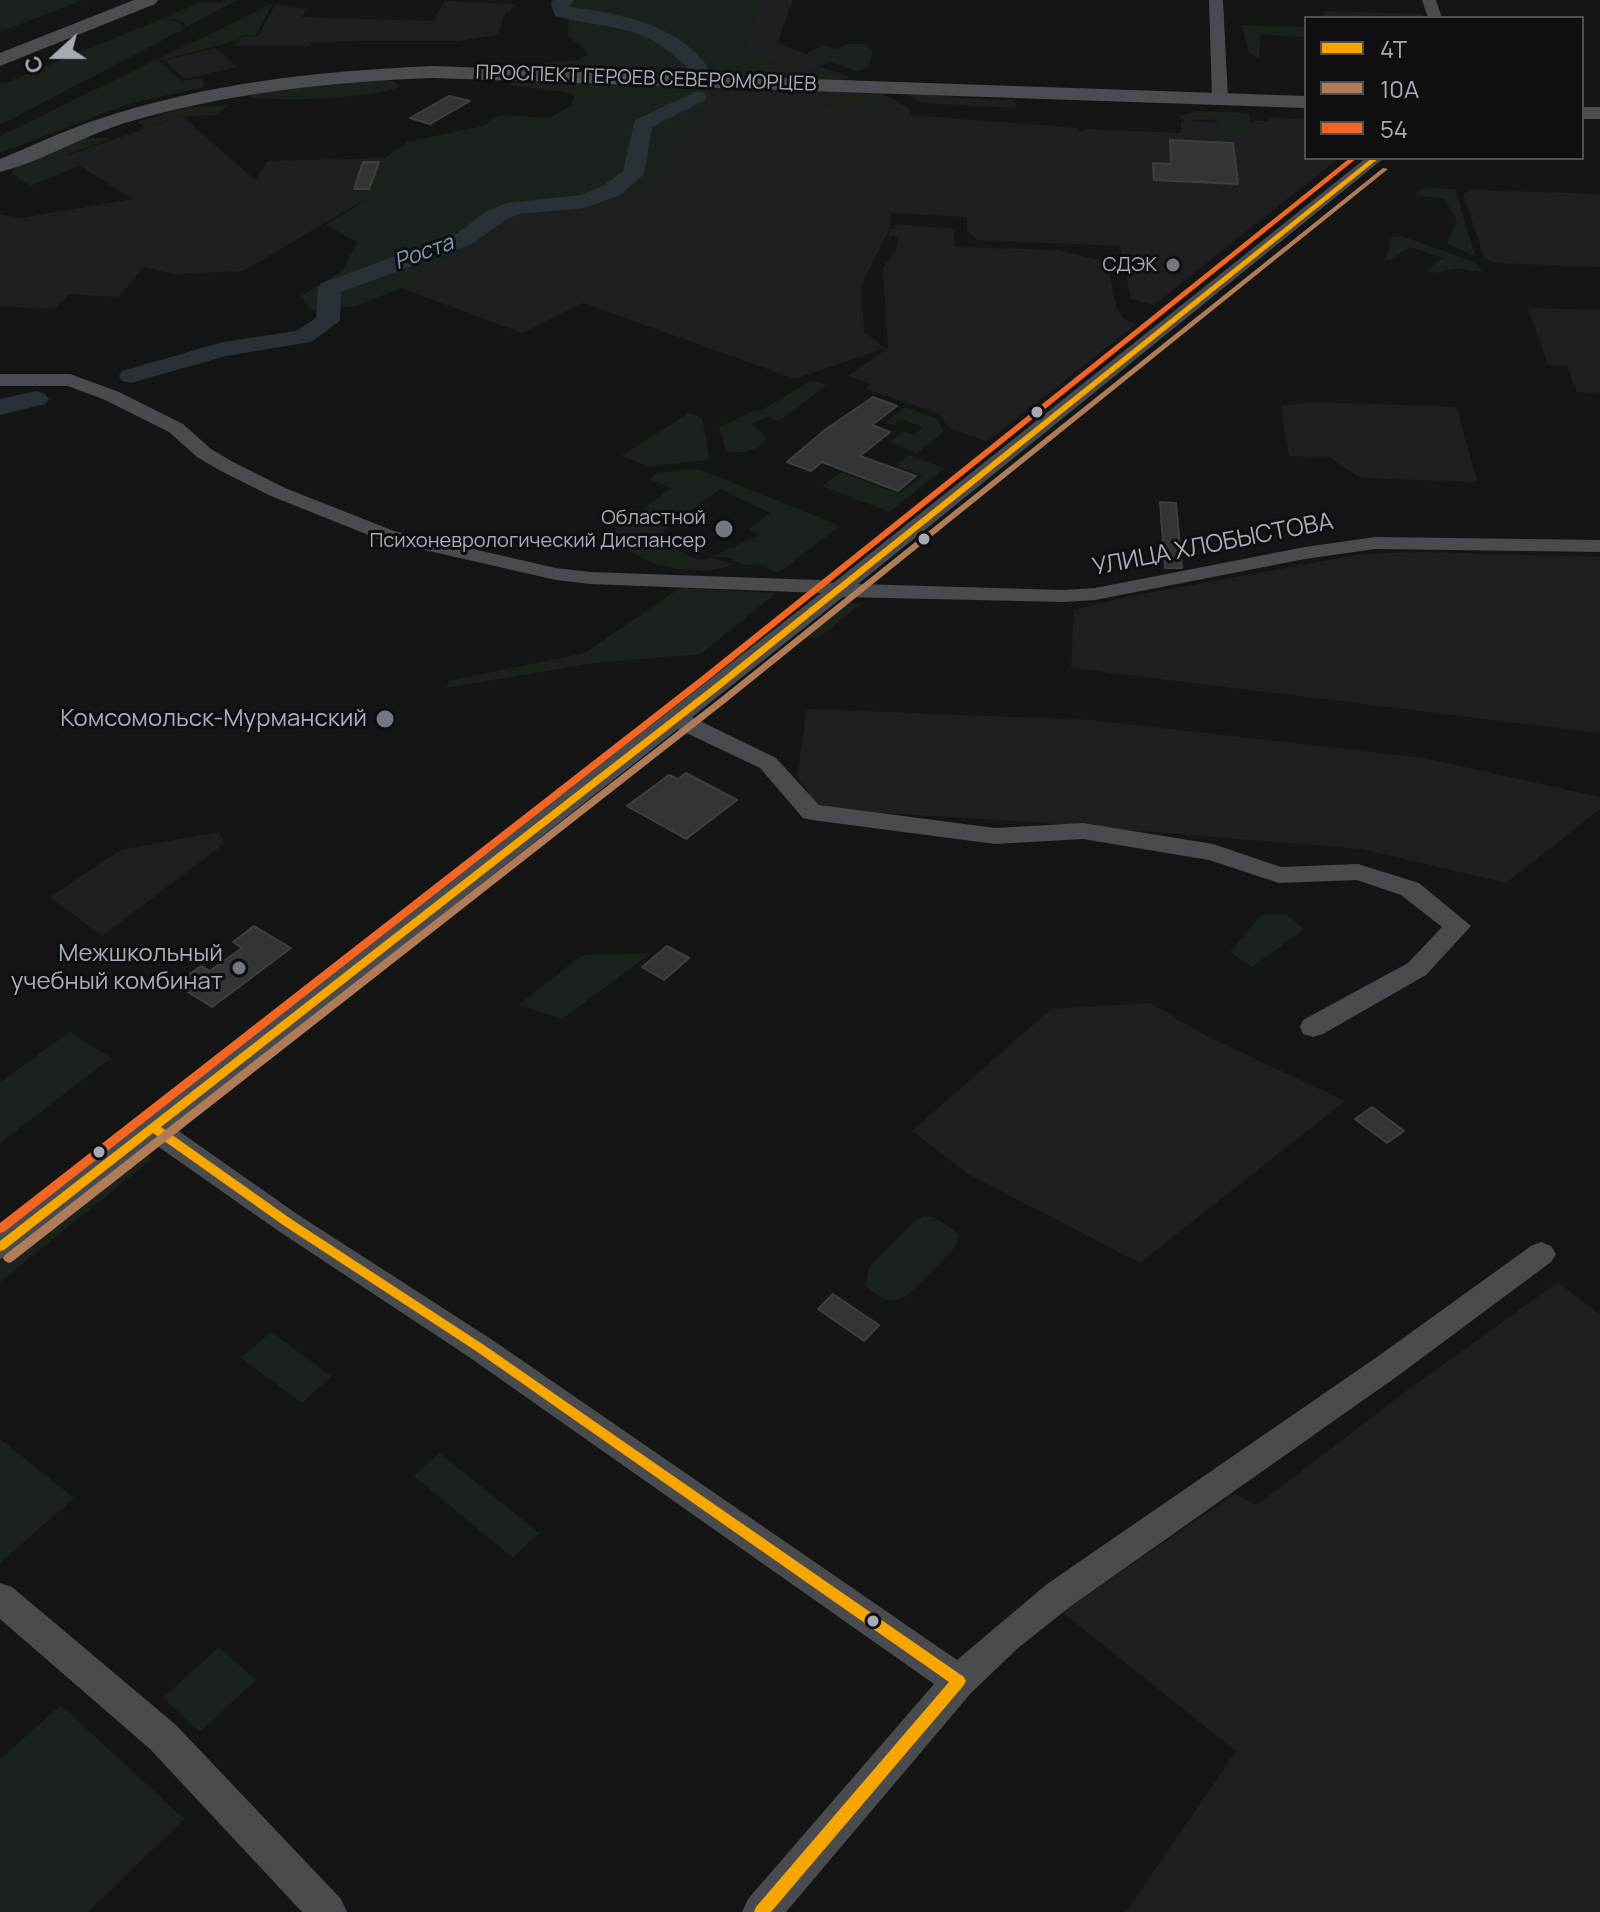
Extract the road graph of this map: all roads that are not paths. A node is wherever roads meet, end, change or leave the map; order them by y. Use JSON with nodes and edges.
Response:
{"nodes":[{"id":1,"x":124,"y":0,"type":"edge"},
{"id":2,"x":149,"y":0,"type":"edge"},
{"id":3,"x":1216,"y":0,"type":"edge"},
{"id":4,"x":0,"y":49,"type":"edge"},
{"id":5,"x":0,"y":60,"type":"edge"},
{"id":6,"x":1220,"y":99,"type":"junction"},
{"id":7,"x":1304,"y":102,"type":"edge"},
{"id":8,"x":1374,"y":160,"type":"edge"},
{"id":9,"x":0,"y":166,"type":"edge"},
{"id":10,"x":0,"y":380,"type":"edge"},
{"id":11,"x":1600,"y":546,"type":"edge"},
{"id":12,"x":836,"y":590,"type":"junction"},
{"id":13,"x":675,"y":718,"type":"junction"},
{"id":14,"x":1313,"y":1027,"type":"dead end"},
{"id":15,"x":152,"y":1127,"type":"junction"},
{"id":16,"x":0,"y":1247,"type":"edge"},
{"id":17,"x":1541,"y":1254,"type":"dead end"},
{"id":18,"x":0,"y":1598,"type":"edge"},
{"id":19,"x":959,"y":1681,"type":"junction"},
{"id":20,"x":328,"y":1912,"type":"edge"},
{"id":21,"x":761,"y":1912,"type":"edge"}],
"edges":[{"from":1,"to":4,"type":"main road"},
{"from":2,"to":5,"type":"main road"},
{"from":3,"to":6,"type":"street"},
{"from":6,"to":7,"type":"main road","name":"ПРОСПЕКТ ГЕРОЕВ СЕВЕРОМОРЦЕВ"},
{"from":6,"to":9,"type":"main road","name":"ПРОСПЕКТ ГЕРОЕВ СЕВЕРОМОРЦЕВ"},
{"from":8,"to":12,"type":"street"},
{"from":10,"to":12,"type":"street","name":"УЛИЦА ХЛОБЫСТОВА"},
{"from":11,"to":12,"type":"street","name":"УЛИЦА ХЛОБЫСТОВА"},
{"from":12,"to":13,"type":"street"},
{"from":13,"to":14,"type":"street"},
{"from":13,"to":15,"type":"street"},
{"from":15,"to":16,"type":"street"},
{"from":15,"to":19,"type":"street"},
{"from":17,"to":19,"type":"street"},
{"from":18,"to":20,"type":"street"},
{"from":19,"to":21,"type":"street"}]}
